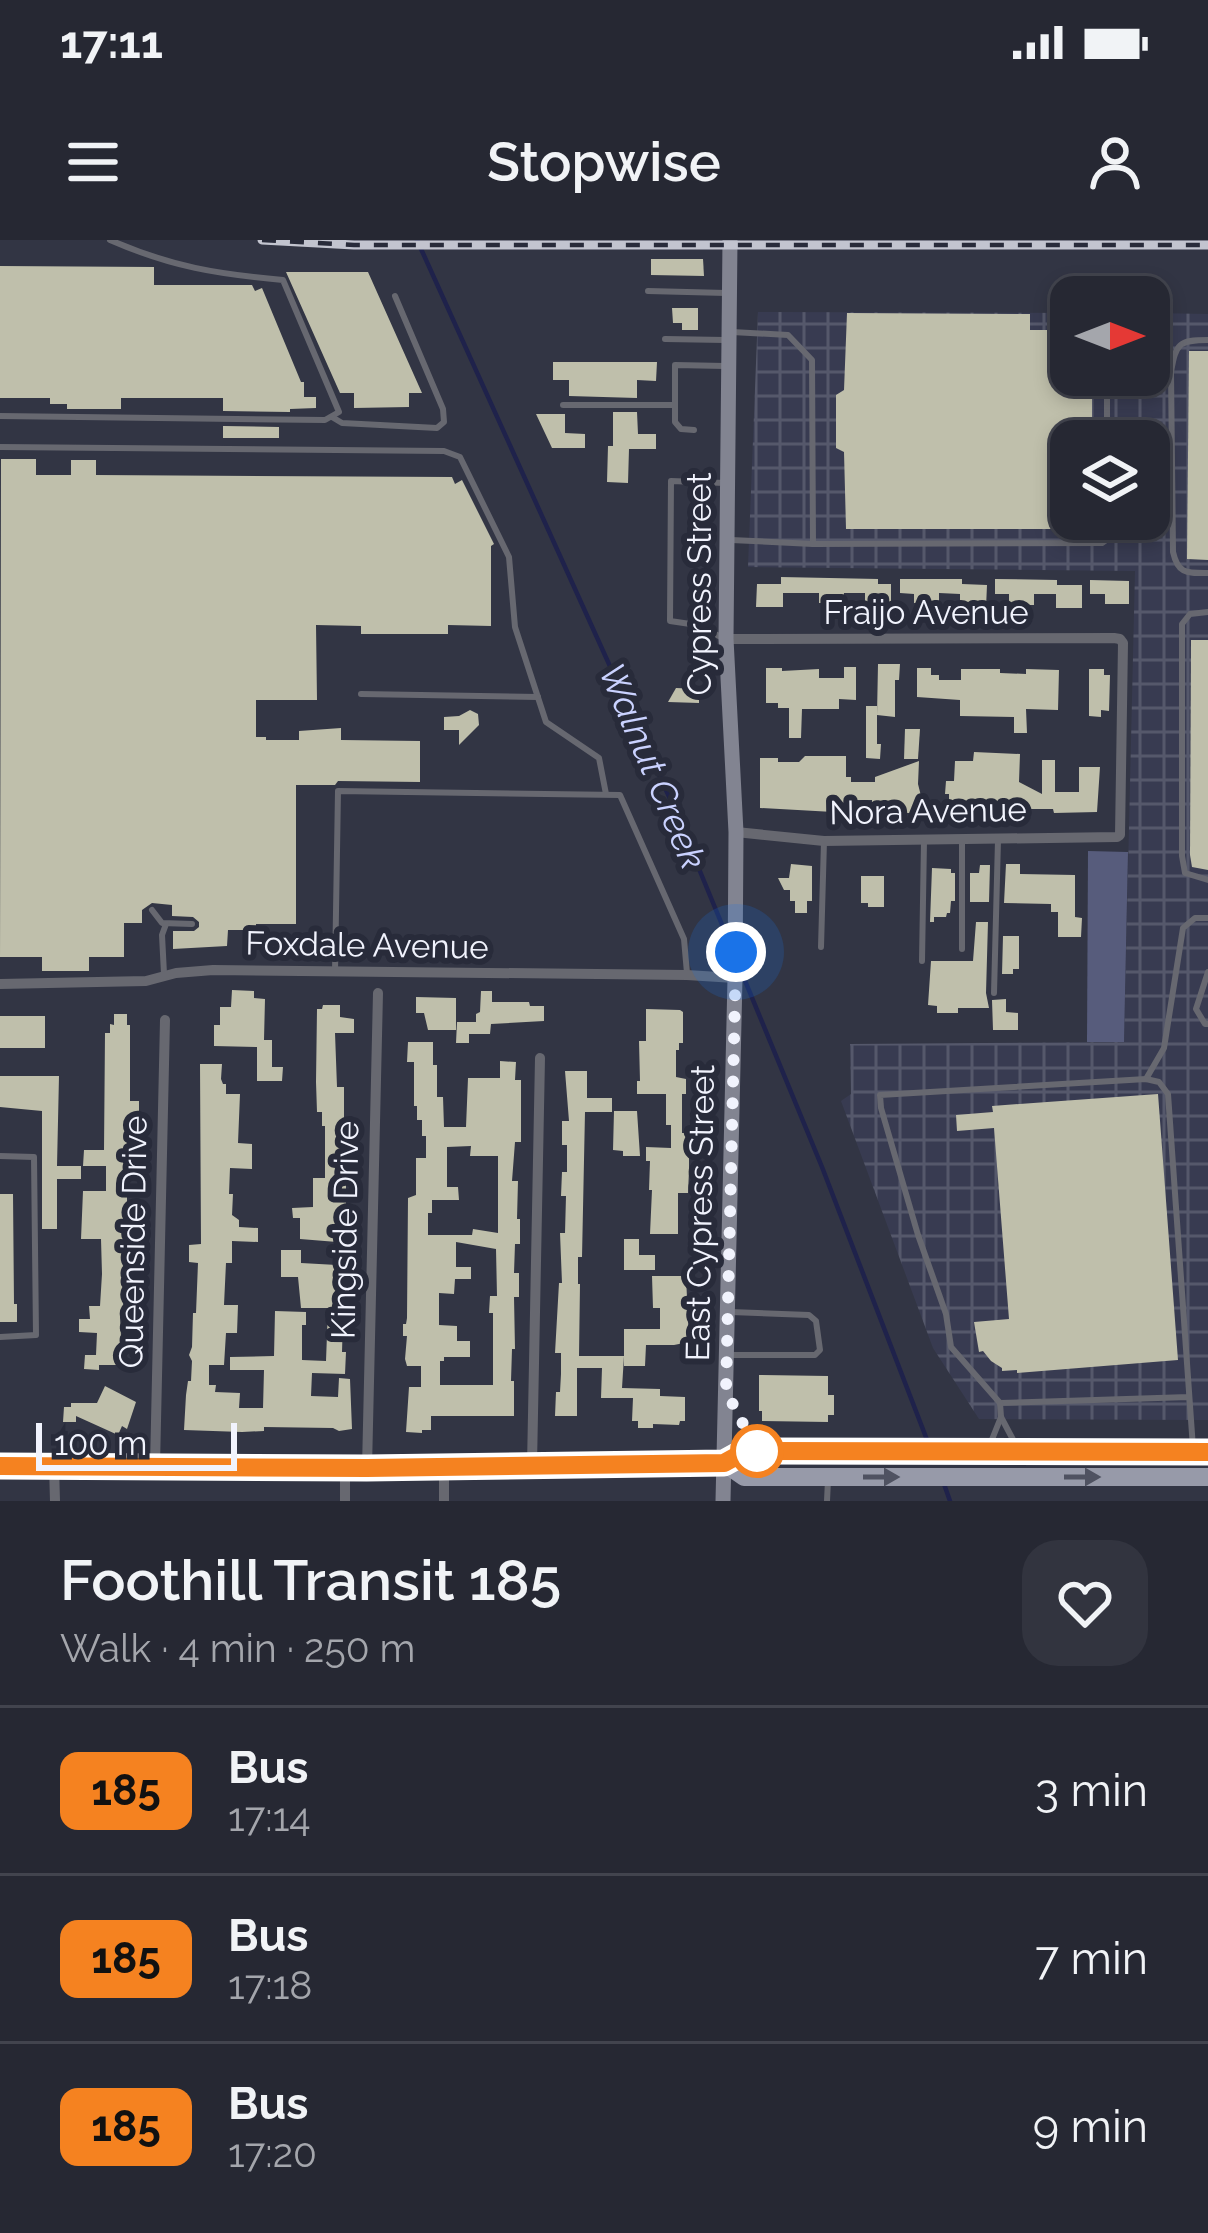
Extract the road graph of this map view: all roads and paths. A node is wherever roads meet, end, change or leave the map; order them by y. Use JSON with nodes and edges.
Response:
{"nodes":[{"id":1,"x":110,"y":240,"type":"edge"},
{"id":2,"x":730,"y":240,"type":"edge"},
{"id":3,"x":648,"y":291,"type":"dead end"},
{"id":4,"x":729,"y":293,"type":"junction"},
{"id":5,"x":394,"y":296,"type":"dead end"},
{"id":6,"x":729,"y":336,"type":"junction"},
{"id":7,"x":665,"y":339,"type":"dead end"},
{"id":8,"x":1208,"y":340,"type":"edge"},
{"id":9,"x":729,"y":366,"type":"junction"},
{"id":10,"x":563,"y":405,"type":"dead end"},
{"id":11,"x":675,"y":405,"type":"junction"},
{"id":12,"x":0,"y":416,"type":"edge"},
{"id":13,"x":332,"y":417,"type":"junction"},
{"id":14,"x":694,"y":430,"type":"dead end"},
{"id":15,"x":0,"y":448,"type":"edge"},
{"id":16,"x":728,"y":483,"type":"junction"},
{"id":17,"x":1106,"y":540,"type":"edge"},
{"id":18,"x":727,"y":541,"type":"junction"},
{"id":19,"x":812,"y":544,"type":"junction"},
{"id":20,"x":1208,"y":573,"type":"edge"},
{"id":21,"x":1208,"y":612,"type":"edge"},
{"id":22,"x":726,"y":639,"type":"junction"},
{"id":23,"x":361,"y":694,"type":"dead end"},
{"id":24,"x":538,"y":697,"type":"junction"},
{"id":25,"x":606,"y":794,"type":"junction"},
{"id":26,"x":736,"y":832,"type":"junction"},
{"id":27,"x":1120,"y":836,"type":"joint"},
{"id":28,"x":998,"y":837,"type":"junction"},
{"id":29,"x":925,"y":838,"type":"junction"},
{"id":30,"x":962,"y":838,"type":"junction"},
{"id":31,"x":824,"y":841,"type":"junction"},
{"id":32,"x":1208,"y":880,"type":"edge"},
{"id":33,"x":152,"y":910,"type":"dead end"},
{"id":34,"x":1208,"y":918,"type":"edge"},
{"id":35,"x":166,"y":924,"type":"junction"},
{"id":36,"x":192,"y":924,"type":"dead end"},
{"id":37,"x":736,"y":926,"type":"joint"},
{"id":38,"x":821,"y":947,"type":"dead end"},
{"id":39,"x":962,"y":949,"type":"dead end"},
{"id":40,"x":922,"y":962,"type":"dead end"},
{"id":41,"x":335,"y":972,"type":"junction"},
{"id":42,"x":1208,"y":972,"type":"edge"},
{"id":43,"x":687,"y":975,"type":"junction"},
{"id":44,"x":164,"y":976,"type":"junction"},
{"id":45,"x":734,"y":983,"type":"junction"},
{"id":46,"x":0,"y":984,"type":"edge"},
{"id":47,"x":378,"y":993,"type":"dead end"},
{"id":48,"x":994,"y":993,"type":"dead end"},
{"id":49,"x":165,"y":1020,"type":"dead end"},
{"id":50,"x":1208,"y":1024,"type":"edge"},
{"id":51,"x":540,"y":1058,"type":"dead end"},
{"id":52,"x":1146,"y":1079,"type":"junction"},
{"id":53,"x":0,"y":1156,"type":"edge"},
{"id":54,"x":728,"y":1312,"type":"junction"},
{"id":55,"x":0,"y":1337,"type":"edge"},
{"id":56,"x":727,"y":1354,"type":"junction"},
{"id":57,"x":1189,"y":1397,"type":"junction"},
{"id":58,"x":1000,"y":1403,"type":"junction"},
{"id":59,"x":1001,"y":1417,"type":"junction"},
{"id":60,"x":988,"y":1451,"type":"junction"},
{"id":61,"x":1020,"y":1451,"type":"junction"},
{"id":62,"x":1201,"y":1452,"type":"edge"},
{"id":63,"x":724,"y":1463,"type":"junction"},
{"id":64,"x":54,"y":1465,"type":"junction"},
{"id":65,"x":532,"y":1465,"type":"junction"},
{"id":66,"x":0,"y":1466,"type":"edge"},
{"id":67,"x":155,"y":1466,"type":"junction"},
{"id":68,"x":444,"y":1467,"type":"junction"},
{"id":69,"x":345,"y":1468,"type":"junction"},
{"id":70,"x":367,"y":1468,"type":"junction"},
{"id":71,"x":829,"y":1477,"type":"junction"},
{"id":72,"x":1208,"y":1478,"type":"edge"},
{"id":73,"x":55,"y":1501,"type":"edge"},
{"id":74,"x":345,"y":1501,"type":"edge"},
{"id":75,"x":444,"y":1501,"type":"edge"},
{"id":76,"x":723,"y":1501,"type":"edge"},
{"id":77,"x":827,"y":1501,"type":"edge"}],
"edges":[{"from":1,"to":13,"type":"lane"},
{"from":2,"to":4,"type":"street","name":"Cypress Street"},
{"from":3,"to":4,"type":"lane"},
{"from":4,"to":6,"type":"street","name":"Cypress Street"},
{"from":5,"to":13,"type":"lane"},
{"from":6,"to":7,"type":"lane"},
{"from":6,"to":9,"type":"street","name":"Cypress Street"},
{"from":6,"to":19,"type":"lane"},
{"from":8,"to":20,"type":"lane"},
{"from":9,"to":11,"type":"lane"},
{"from":9,"to":16,"type":"street","name":"Cypress Street"},
{"from":10,"to":11,"type":"lane"},
{"from":11,"to":14,"type":"lane"},
{"from":12,"to":13,"type":"lane"},
{"from":15,"to":24,"type":"lane"},
{"from":16,"to":18,"type":"street","name":"Cypress Street"},
{"from":16,"to":22,"type":"lane"},
{"from":17,"to":19,"type":"lane"},
{"from":18,"to":19,"type":"lane"},
{"from":18,"to":22,"type":"street","name":"Cypress Street"},
{"from":21,"to":32,"type":"lane"},
{"from":22,"to":26,"type":"street","name":"Cypress Street"},
{"from":22,"to":27,"type":"street","name":"Fraijo Avenue"},
{"from":23,"to":24,"type":"lane"},
{"from":24,"to":25,"type":"lane"},
{"from":25,"to":41,"type":"lane"},
{"from":25,"to":43,"type":"lane"},
{"from":26,"to":31,"type":"street","name":"Nora Avenue"},
{"from":26,"to":37,"type":"street","name":"Cypress Street"},
{"from":27,"to":28,"type":"street","name":"Nora Avenue"},
{"from":28,"to":30,"type":"street","name":"Nora Avenue"},
{"from":28,"to":48,"type":"lane"},
{"from":29,"to":30,"type":"street","name":"Nora Avenue"},
{"from":29,"to":31,"type":"street","name":"Nora Avenue"},
{"from":29,"to":40,"type":"lane"},
{"from":30,"to":39,"type":"lane"},
{"from":31,"to":38,"type":"lane"},
{"from":33,"to":35,"type":"lane"},
{"from":34,"to":52,"type":"lane"},
{"from":35,"to":36,"type":"lane"},
{"from":35,"to":44,"type":"lane"},
{"from":37,"to":45,"type":"street","name":"East Cypress Street"},
{"from":41,"to":43,"type":"street","name":"Foxdale Avenue"},
{"from":41,"to":44,"type":"street","name":"Foxdale Avenue"},
{"from":42,"to":50,"type":"lane"},
{"from":43,"to":45,"type":"street","name":"Foxdale Avenue"},
{"from":44,"to":46,"type":"street","name":"Foxdale Avenue"},
{"from":45,"to":54,"type":"street","name":"East Cypress Street"},
{"from":47,"to":70,"type":"street","name":"Kingside Drive"},
{"from":49,"to":67,"type":"street","name":"Queenside Drive"},
{"from":51,"to":65,"type":"street"},
{"from":52,"to":57,"type":"lane"},
{"from":52,"to":58,"type":"lane"},
{"from":53,"to":55,"type":"lane"},
{"from":54,"to":56,"type":"street","name":"East Cypress Street"},
{"from":54,"to":56,"type":"lane"},
{"from":56,"to":63,"type":"street","name":"East Cypress Street"},
{"from":57,"to":58,"type":"lane"},
{"from":57,"to":62,"type":"lane"},
{"from":58,"to":59,"type":"lane"},
{"from":59,"to":60,"type":"lane"},
{"from":59,"to":61,"type":"lane"},
{"from":60,"to":61,"type":"main road"},
{"from":60,"to":63,"type":"main road"},
{"from":61,"to":62,"type":"main road"},
{"from":63,"to":65,"type":"main road"},
{"from":63,"to":71,"type":"main road"},
{"from":63,"to":76,"type":"street","name":"East Cypress Street"},
{"from":64,"to":66,"type":"main road"},
{"from":64,"to":67,"type":"main road"},
{"from":64,"to":73,"type":"street"},
{"from":65,"to":68,"type":"main road"},
{"from":67,"to":69,"type":"main road"},
{"from":68,"to":70,"type":"main road"},
{"from":68,"to":75,"type":"street"},
{"from":69,"to":70,"type":"main road"},
{"from":69,"to":74,"type":"street"},
{"from":71,"to":72,"type":"main road","one_way":true},
{"from":71,"to":77,"type":"lane"}]}
